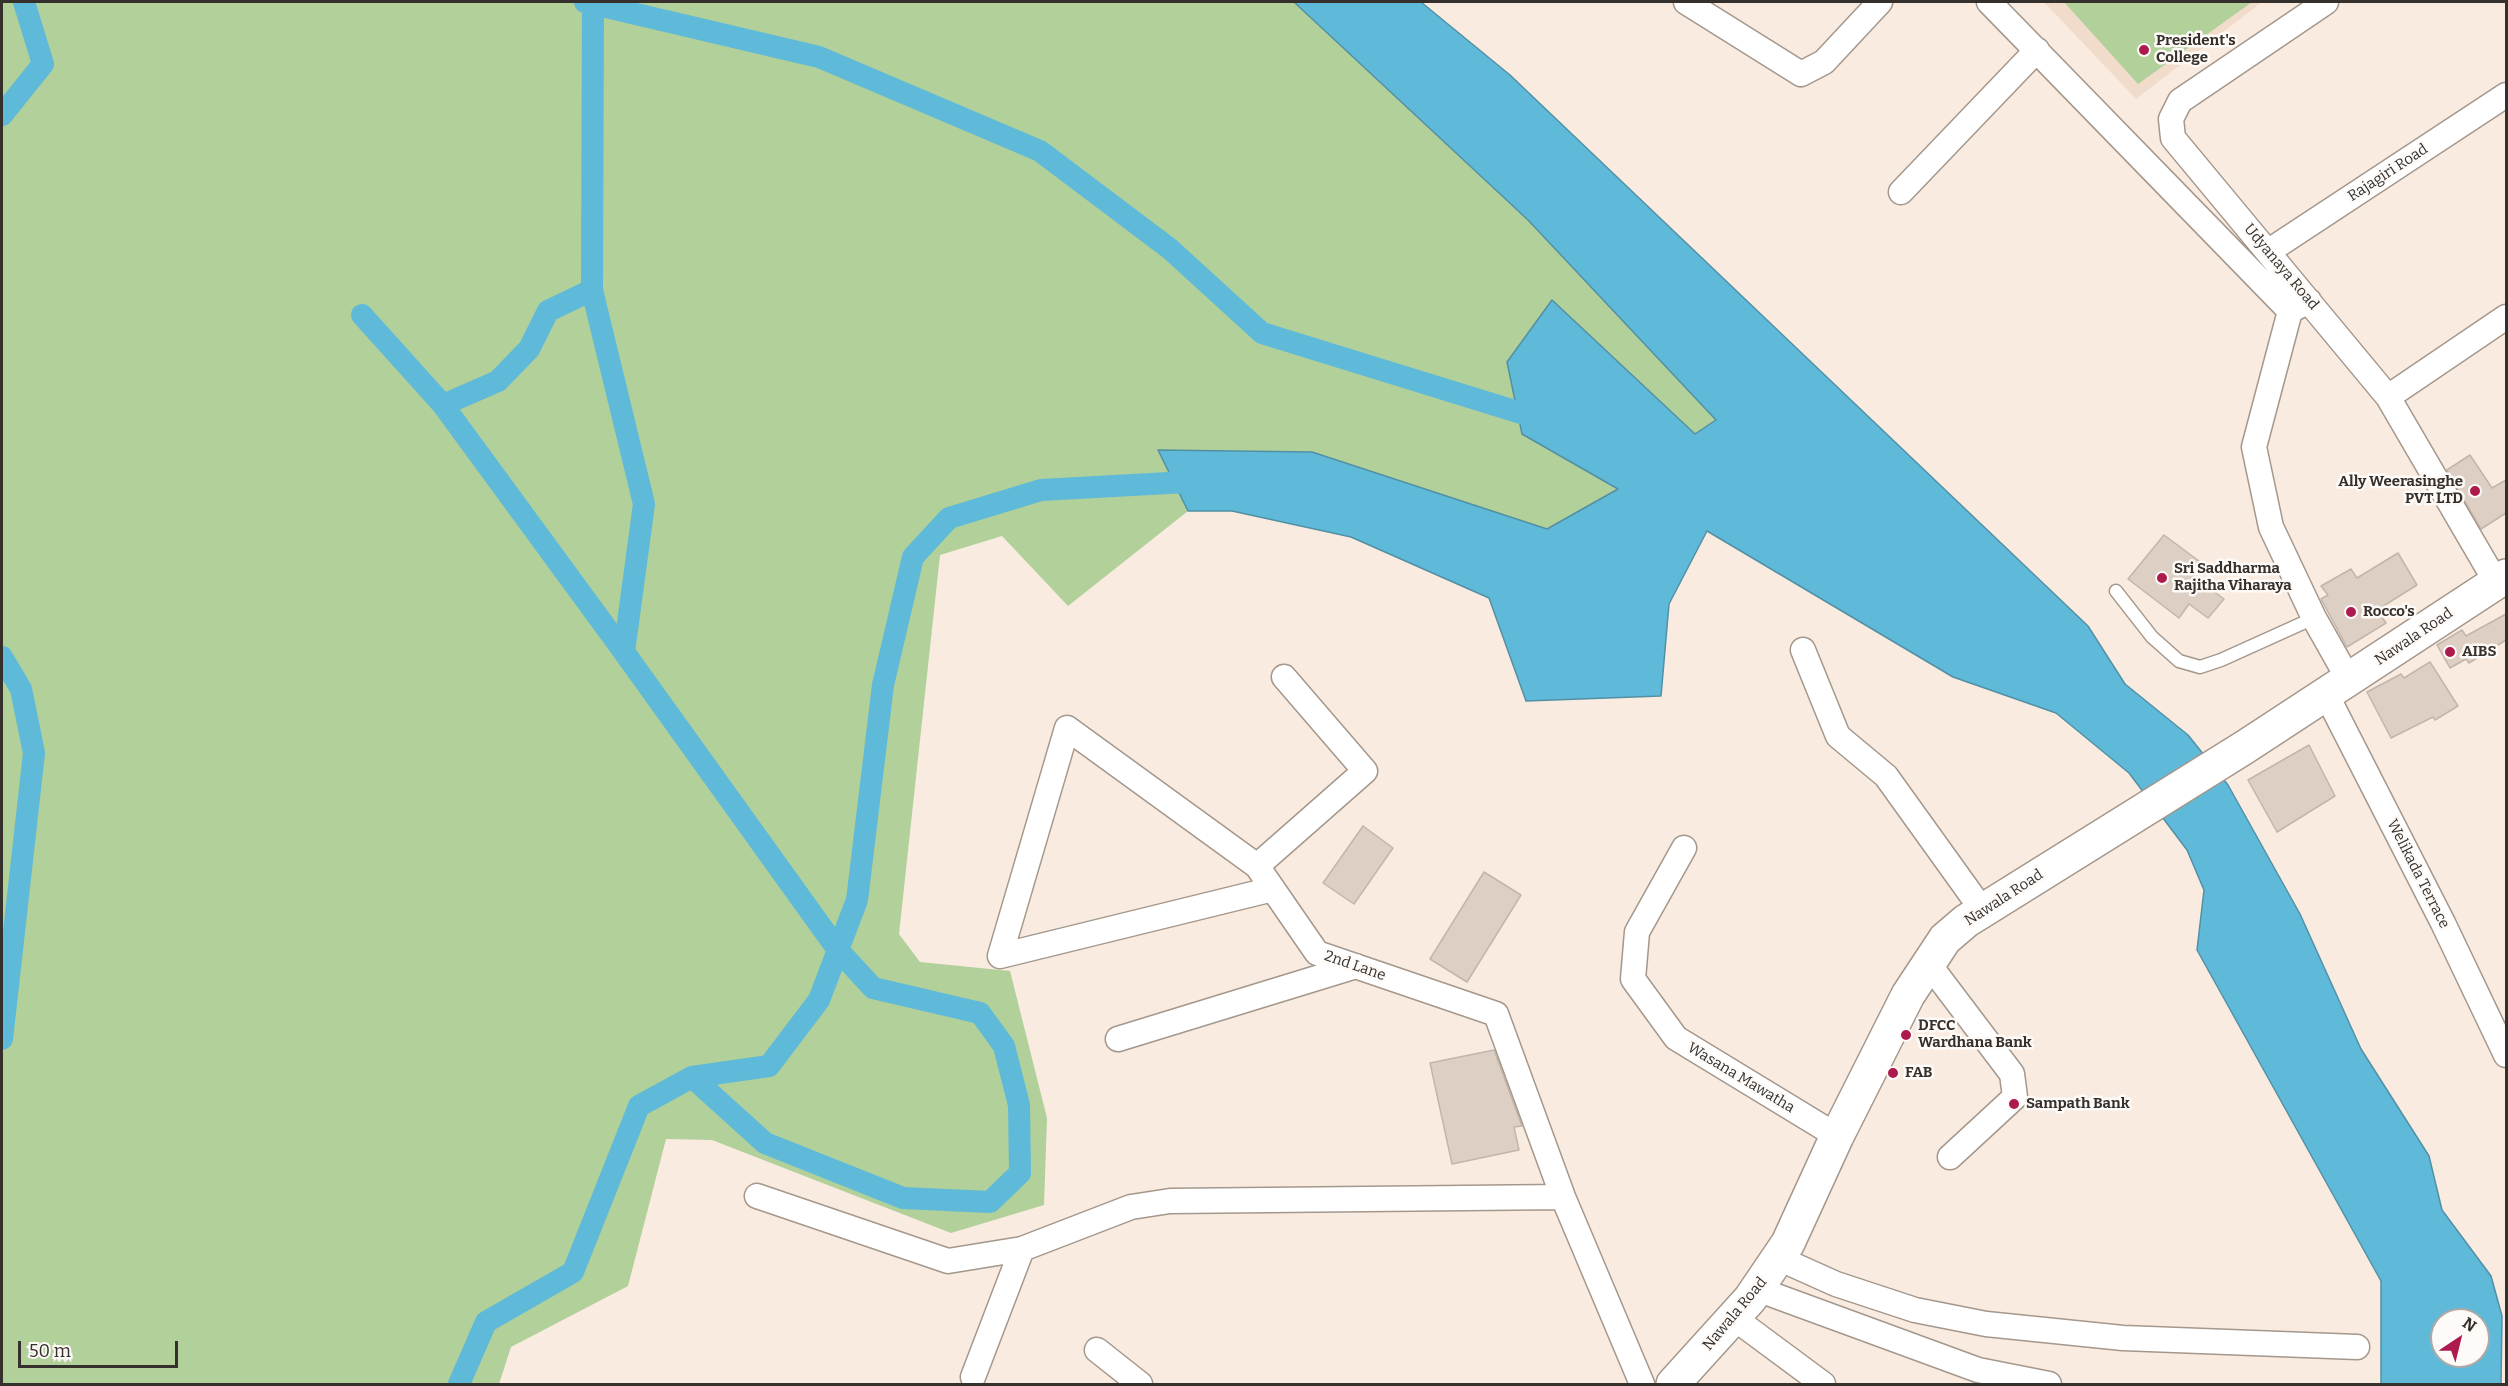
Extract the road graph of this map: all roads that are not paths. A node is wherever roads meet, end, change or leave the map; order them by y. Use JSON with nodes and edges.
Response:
{"nodes":[{"id":1,"x":1686,"y":2,"type":"edge"},
{"id":2,"x":1880,"y":2,"type":"edge"},
{"id":3,"x":1989,"y":2,"type":"edge"},
{"id":4,"x":2325,"y":2,"type":"edge"},
{"id":5,"x":2037,"y":50,"type":"junction"},
{"id":6,"x":2506,"y":95,"type":"edge"},
{"id":7,"x":1901,"y":192,"type":"dead end"},
{"id":8,"x":2269,"y":251,"type":"junction"},
{"id":9,"x":2300,"y":306,"type":"junction"},
{"id":10,"x":2506,"y":317,"type":"edge"},
{"id":11,"x":2388,"y":397,"type":"junction"},
{"id":12,"x":2501,"y":579,"type":"edge"},
{"id":13,"x":2116,"y":591,"type":"dead end"},
{"id":14,"x":2314,"y":618,"type":"junction"},
{"id":15,"x":1803,"y":650,"type":"dead end"},
{"id":16,"x":1284,"y":677,"type":"dead end"},
{"id":17,"x":2337,"y":687,"type":"junction"},
{"id":18,"x":1684,"y":848,"type":"dead end"},
{"id":19,"x":1257,"y":866,"type":"junction"},
{"id":20,"x":1273,"y":889,"type":"junction"},
{"id":21,"x":1983,"y":911,"type":"junction"},
{"id":22,"x":1928,"y":963,"type":"junction"},
{"id":23,"x":1356,"y":966,"type":"junction"},
{"id":24,"x":1118,"y":1039,"type":"dead end"},
{"id":25,"x":2506,"y":1055,"type":"edge"},
{"id":26,"x":1838,"y":1136,"type":"junction"},
{"id":27,"x":1950,"y":1157,"type":"dead end"},
{"id":28,"x":757,"y":1196,"type":"dead end"},
{"id":29,"x":1563,"y":1197,"type":"junction"},
{"id":30,"x":1022,"y":1249,"type":"junction"},
{"id":31,"x":1778,"y":1258,"type":"junction"},
{"id":32,"x":1757,"y":1289,"type":"junction"},
{"id":33,"x":1734,"y":1318,"type":"junction"},
{"id":34,"x":2357,"y":1347,"type":"dead end"},
{"id":35,"x":1097,"y":1350,"type":"dead end"},
{"id":36,"x":973,"y":1377,"type":"dead end"},
{"id":37,"x":1140,"y":1384,"type":"edge"},
{"id":38,"x":1642,"y":1384,"type":"edge"},
{"id":39,"x":1673,"y":1384,"type":"edge"},
{"id":40,"x":1823,"y":1384,"type":"edge"},
{"id":41,"x":2049,"y":1384,"type":"edge"}],
"edges":[{"from":1,"to":2,"type":"street"},
{"from":3,"to":5,"type":"street"},
{"from":4,"to":8,"type":"street","name":"Udyanaya Road"},
{"from":5,"to":7,"type":"street"},
{"from":5,"to":9,"type":"street"},
{"from":6,"to":8,"type":"street","name":"Rajagiri Road"},
{"from":8,"to":9,"type":"street","name":"Udyanaya Road"},
{"from":9,"to":11,"type":"street","name":"Udyanaya Road"},
{"from":9,"to":14,"type":"street","name":"Welikada Terrace"},
{"from":10,"to":11,"type":"street"},
{"from":11,"to":12,"type":"street","name":"Udyanaya Road"},
{"from":12,"to":17,"type":"main road","name":"Nawala Road"},
{"from":13,"to":14,"type":"lane"},
{"from":14,"to":17,"type":"street","name":"Welikada Terrace"},
{"from":15,"to":21,"type":"street"},
{"from":16,"to":19,"type":"street"},
{"from":17,"to":21,"type":"main road","name":"Nawala Road"},
{"from":17,"to":25,"type":"street","name":"Welikada Terrace"},
{"from":18,"to":26,"type":"street","name":"Wasana Mawatha"},
{"from":19,"to":20,"type":"street","name":"2nd Lane"},
{"from":19,"to":20,"type":"street","name":"2nd Lane"},
{"from":20,"to":23,"type":"street","name":"2nd Lane"},
{"from":21,"to":22,"type":"main road","name":"Nawala Road"},
{"from":22,"to":26,"type":"main road","name":"Nawala Road"},
{"from":22,"to":27,"type":"street"},
{"from":23,"to":24,"type":"street"},
{"from":23,"to":29,"type":"street","name":"2nd Lane"},
{"from":26,"to":31,"type":"main road","name":"Nawala Road"},
{"from":28,"to":30,"type":"street"},
{"from":29,"to":30,"type":"street"},
{"from":29,"to":38,"type":"street","name":"2nd Lane"},
{"from":30,"to":36,"type":"street"},
{"from":31,"to":32,"type":"main road","name":"Nawala Road"},
{"from":31,"to":34,"type":"street"},
{"from":32,"to":33,"type":"main road","name":"Nawala Road"},
{"from":32,"to":41,"type":"street"},
{"from":33,"to":39,"type":"main road","name":"Nawala Road"},
{"from":33,"to":40,"type":"street"},
{"from":35,"to":37,"type":"street"}]}
